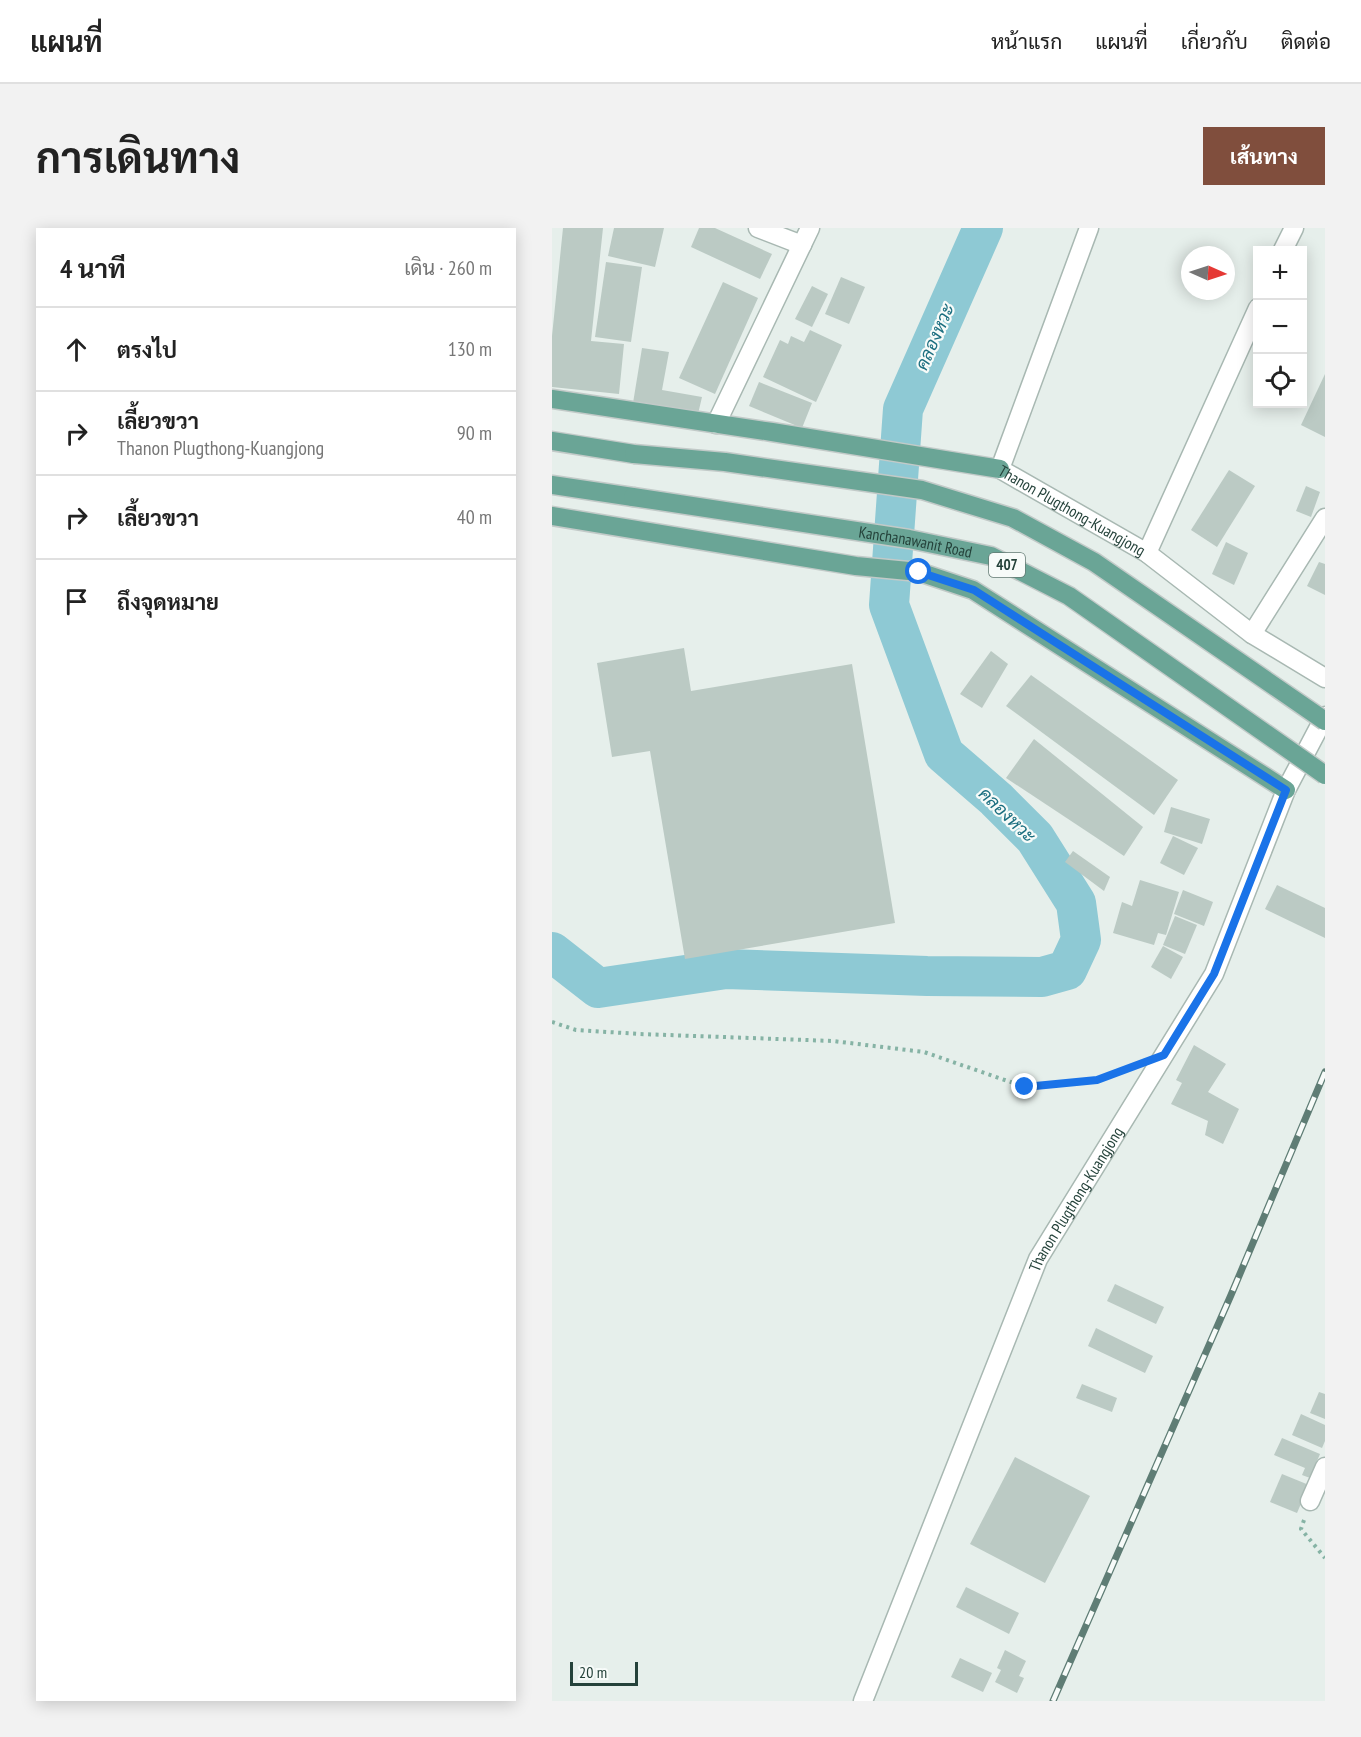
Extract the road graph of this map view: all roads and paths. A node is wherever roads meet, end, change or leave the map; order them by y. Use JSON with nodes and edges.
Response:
{"nodes":[{"id":1,"x":758,"y":228,"type":"edge"},
{"id":2,"x":810,"y":228,"type":"edge"},
{"id":3,"x":1089,"y":228,"type":"edge"},
{"id":4,"x":1294,"y":228,"type":"edge"},
{"id":5,"x":802,"y":245,"type":"junction"},
{"id":6,"x":1285,"y":246,"type":"edge"},
{"id":7,"x":1253,"y":317,"type":"edge"},
{"id":8,"x":552,"y":399,"type":"edge"},
{"id":9,"x":716,"y":424,"type":"junction"},
{"id":10,"x":552,"y":441,"type":"edge"},
{"id":11,"x":1000,"y":469,"type":"junction"},
{"id":12,"x":552,"y":485,"type":"edge"},
{"id":13,"x":552,"y":516,"type":"edge"},
{"id":14,"x":1325,"y":518,"type":"edge"},
{"id":15,"x":1147,"y":553,"type":"junction"},
{"id":16,"x":1252,"y":634,"type":"junction"},
{"id":17,"x":1325,"y":678,"type":"edge"},
{"id":18,"x":1325,"y":716,"type":"edge"},
{"id":19,"x":1325,"y":721,"type":"edge"},
{"id":20,"x":1325,"y":776,"type":"edge"},
{"id":21,"x":1286,"y":790,"type":"junction"},
{"id":22,"x":552,"y":1022,"type":"edge"},
{"id":23,"x":1164,"y":1055,"type":"junction"},
{"id":24,"x":1325,"y":1467,"type":"edge"},
{"id":25,"x":1310,"y":1501,"type":"joint"},
{"id":26,"x":1325,"y":1558,"type":"edge"},
{"id":27,"x":863,"y":1701,"type":"edge"}],
"edges":[{"from":1,"to":5,"type":"street"},
{"from":2,"to":5,"type":"street"},
{"from":3,"to":11,"type":"street","name":"Thanon Plugthong-Kuangjong"},
{"from":4,"to":6,"type":"street"},
{"from":5,"to":9,"type":"street"},
{"from":7,"to":15,"type":"street"},
{"from":8,"to":9,"type":"main road"},
{"from":9,"to":11,"type":"main road"},
{"from":10,"to":19,"type":"main road","number":"407","bridge":true},
{"from":11,"to":15,"type":"street","name":"Thanon Plugthong-Kuangjong"},
{"from":12,"to":20,"type":"main road","name":"Kanchanawanit Road","number":"407","bridge":true},
{"from":13,"to":21,"type":"main road"},
{"from":14,"to":16,"type":"street"},
{"from":15,"to":16,"type":"street","name":"Thanon Plugthong-Kuangjong"},
{"from":16,"to":17,"type":"street","name":"Thanon Plugthong-Kuangjong"},
{"from":18,"to":21,"type":"street","name":"Thanon Plugthong-Kuangjong"},
{"from":21,"to":23,"type":"street","name":"Thanon Plugthong-Kuangjong"},
{"from":22,"to":23,"type":"path"},
{"from":23,"to":27,"type":"street","name":"Thanon Plugthong-Kuangjong"},
{"from":24,"to":25,"type":"street"},
{"from":25,"to":26,"type":"path"}]}
